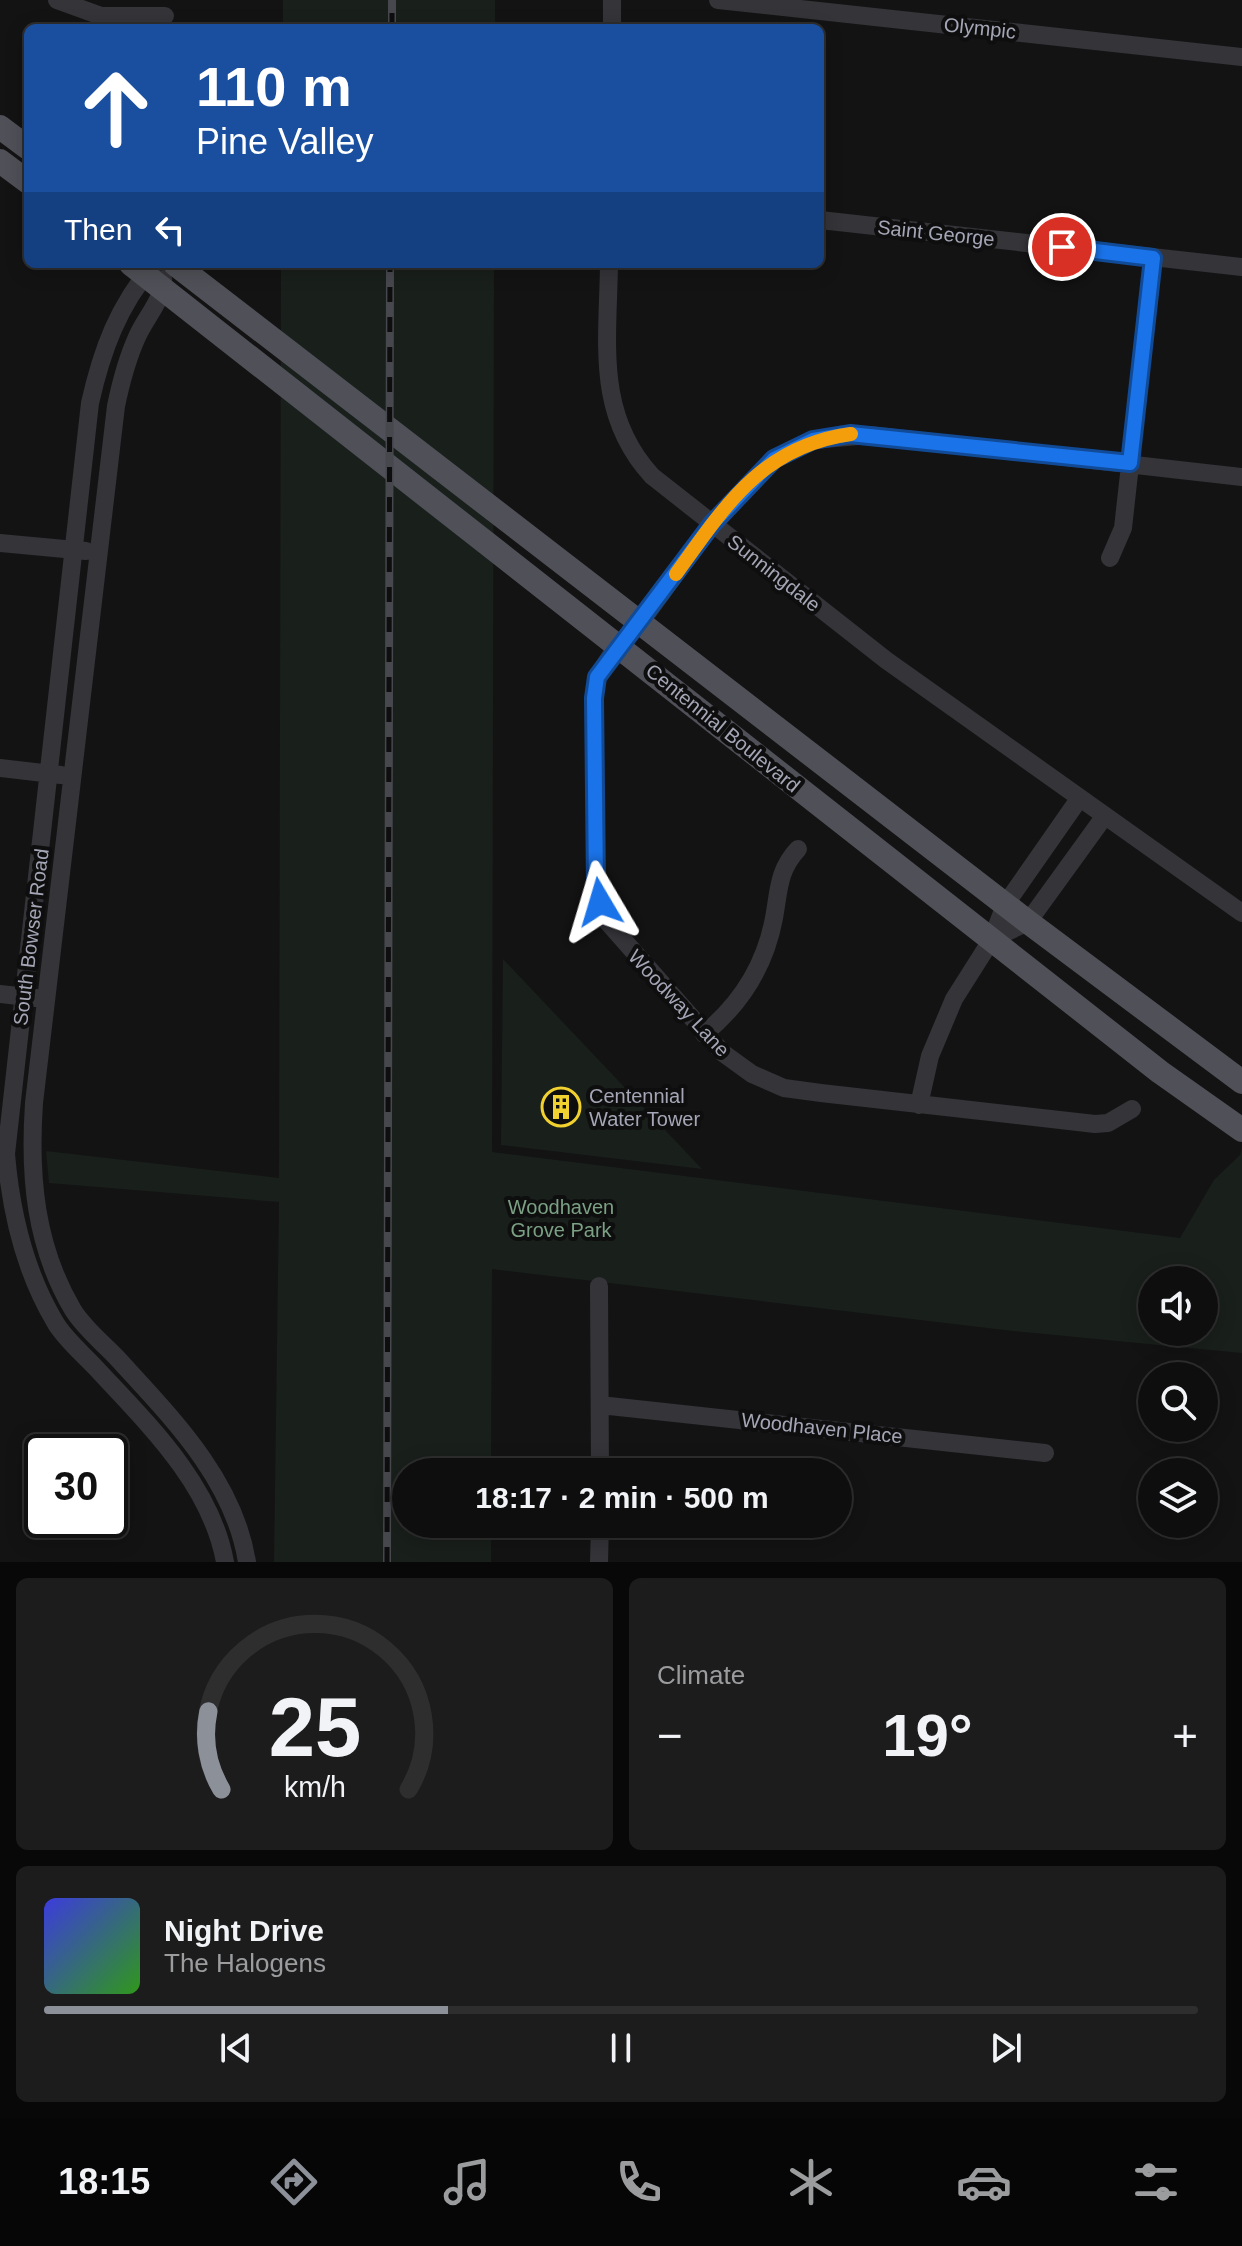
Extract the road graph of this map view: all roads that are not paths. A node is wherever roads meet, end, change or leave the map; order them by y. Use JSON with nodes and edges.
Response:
{"nodes":[{"id":1,"x":57,"y":0,"type":"edge"},
{"id":2,"x":612,"y":0,"type":"edge"},
{"id":3,"x":718,"y":0,"type":"edge"},
{"id":4,"x":165,"y":15,"type":"edge"},
{"id":5,"x":612,"y":24,"type":"edge"},
{"id":6,"x":1242,"y":57,"type":"edge"},
{"id":7,"x":0,"y":127,"type":"edge"},
{"id":8,"x":24,"y":145,"type":"edge"},
{"id":9,"x":0,"y":161,"type":"edge"},
{"id":10,"x":24,"y":179,"type":"edge"},
{"id":11,"x":824,"y":220,"type":"edge"},
{"id":12,"x":1153,"y":258,"type":"junction"},
{"id":13,"x":1242,"y":267,"type":"edge"},
{"id":14,"x":180,"y":268,"type":"edge"},
{"id":15,"x":609,"y":268,"type":"edge"},
{"id":16,"x":151,"y":271,"type":"edge"},
{"id":17,"x":1130,"y":463,"type":"junction"},
{"id":18,"x":1242,"y":477,"type":"edge"},
{"id":19,"x":712,"y":524,"type":"junction"},
{"id":20,"x":0,"y":543,"type":"edge"},
{"id":21,"x":75,"y":550,"type":"junction"},
{"id":22,"x":97,"y":553,"type":"junction"},
{"id":23,"x":1110,"y":558,"type":"dead end"},
{"id":24,"x":640,"y":623,"type":"junction"},
{"id":25,"x":619,"y":645,"type":"junction"},
{"id":26,"x":0,"y":768,"type":"edge"},
{"id":27,"x":50,"y":774,"type":"junction"},
{"id":28,"x":72,"y":776,"type":"junction"},
{"id":29,"x":1079,"y":799,"type":"junction"},
{"id":30,"x":1104,"y":817,"type":"junction"},
{"id":31,"x":798,"y":849,"type":"dead end"},
{"id":32,"x":1005,"y":905,"type":"junction"},
{"id":33,"x":1242,"y":913,"type":"edge"},
{"id":34,"x":1028,"y":922,"type":"junction"},
{"id":35,"x":992,"y":939,"type":"junction"},
{"id":36,"x":0,"y":994,"type":"edge"},
{"id":37,"x":25,"y":997,"type":"junction"},
{"id":38,"x":47,"y":1000,"type":"junction"},
{"id":39,"x":704,"y":1034,"type":"junction"},
{"id":40,"x":1242,"y":1082,"type":"edge"},
{"id":41,"x":919,"y":1105,"type":"junction"},
{"id":42,"x":1132,"y":1109,"type":"dead end"},
{"id":43,"x":1242,"y":1130,"type":"edge"},
{"id":44,"x":599,"y":1286,"type":"dead end"},
{"id":45,"x":600,"y":1405,"type":"junction"},
{"id":46,"x":1045,"y":1453,"type":"dead end"},
{"id":47,"x":600,"y":1458,"type":"edge"},
{"id":48,"x":600,"y":1538,"type":"edge"},
{"id":49,"x":225,"y":1562,"type":"edge"},
{"id":50,"x":247,"y":1562,"type":"edge"},
{"id":51,"x":599,"y":1562,"type":"edge"}],
"edges":[{"from":1,"to":4,"type":"street"},
{"from":2,"to":5,"type":"street"},
{"from":3,"to":6,"type":"street","name":"Olympic"},
{"from":7,"to":8,"type":"main road"},
{"from":9,"to":10,"type":"main road"},
{"from":11,"to":12,"type":"street","name":"Saint George"},
{"from":12,"to":13,"type":"street","name":"Saint George"},
{"from":12,"to":17,"type":"street"},
{"from":14,"to":24,"type":"main road","name":"Centennial Boulevard"},
{"from":15,"to":19,"type":"street","name":"Sunningdale"},
{"from":16,"to":21,"type":"street","name":"South Bowser Road"},
{"from":16,"to":22,"type":"street","name":"South Bowser Road"},
{"from":16,"to":25,"type":"main road","name":"Centennial Boulevard"},
{"from":17,"to":18,"type":"street","name":"Woodway Lane"},
{"from":17,"to":19,"type":"street","name":"Woodway Lane"},
{"from":17,"to":23,"type":"street"},
{"from":19,"to":24,"type":"street","name":"Woodway Lane"},
{"from":19,"to":29,"type":"street","name":"Sunningdale"},
{"from":20,"to":21,"type":"street"},
{"from":21,"to":22,"type":"street"},
{"from":21,"to":27,"type":"street","name":"South Bowser Road"},
{"from":22,"to":28,"type":"street","name":"South Bowser Road"},
{"from":24,"to":25,"type":"street","name":"Woodway Lane"},
{"from":24,"to":32,"type":"main road","name":"Centennial Boulevard"},
{"from":25,"to":35,"type":"main road","name":"Centennial Boulevard"},
{"from":25,"to":39,"type":"street","name":"Woodway Lane"},
{"from":26,"to":27,"type":"street"},
{"from":27,"to":28,"type":"street"},
{"from":27,"to":37,"type":"street","name":"South Bowser Road"},
{"from":28,"to":38,"type":"street","name":"South Bowser Road"},
{"from":29,"to":30,"type":"street","name":"Sunningdale"},
{"from":29,"to":32,"type":"street"},
{"from":30,"to":33,"type":"street","name":"Sunningdale"},
{"from":30,"to":34,"type":"street"},
{"from":31,"to":39,"type":"street"},
{"from":32,"to":34,"type":"main road","name":"Centennial Boulevard"},
{"from":32,"to":35,"type":"street"},
{"from":34,"to":35,"type":"street"},
{"from":34,"to":40,"type":"main road","name":"Centennial Boulevard"},
{"from":35,"to":41,"type":"street"},
{"from":35,"to":43,"type":"main road","name":"Centennial Boulevard"},
{"from":36,"to":37,"type":"street"},
{"from":37,"to":38,"type":"street"},
{"from":37,"to":49,"type":"street","name":"South Bowser Road"},
{"from":38,"to":50,"type":"street","name":"South Bowser Road"},
{"from":39,"to":41,"type":"street","name":"Woodway Lane"},
{"from":41,"to":42,"type":"street","name":"Woodway Lane"},
{"from":44,"to":45,"type":"street"},
{"from":45,"to":46,"type":"street","name":"Woodhaven Place"},
{"from":45,"to":47,"type":"street"},
{"from":48,"to":51,"type":"street"}]}
